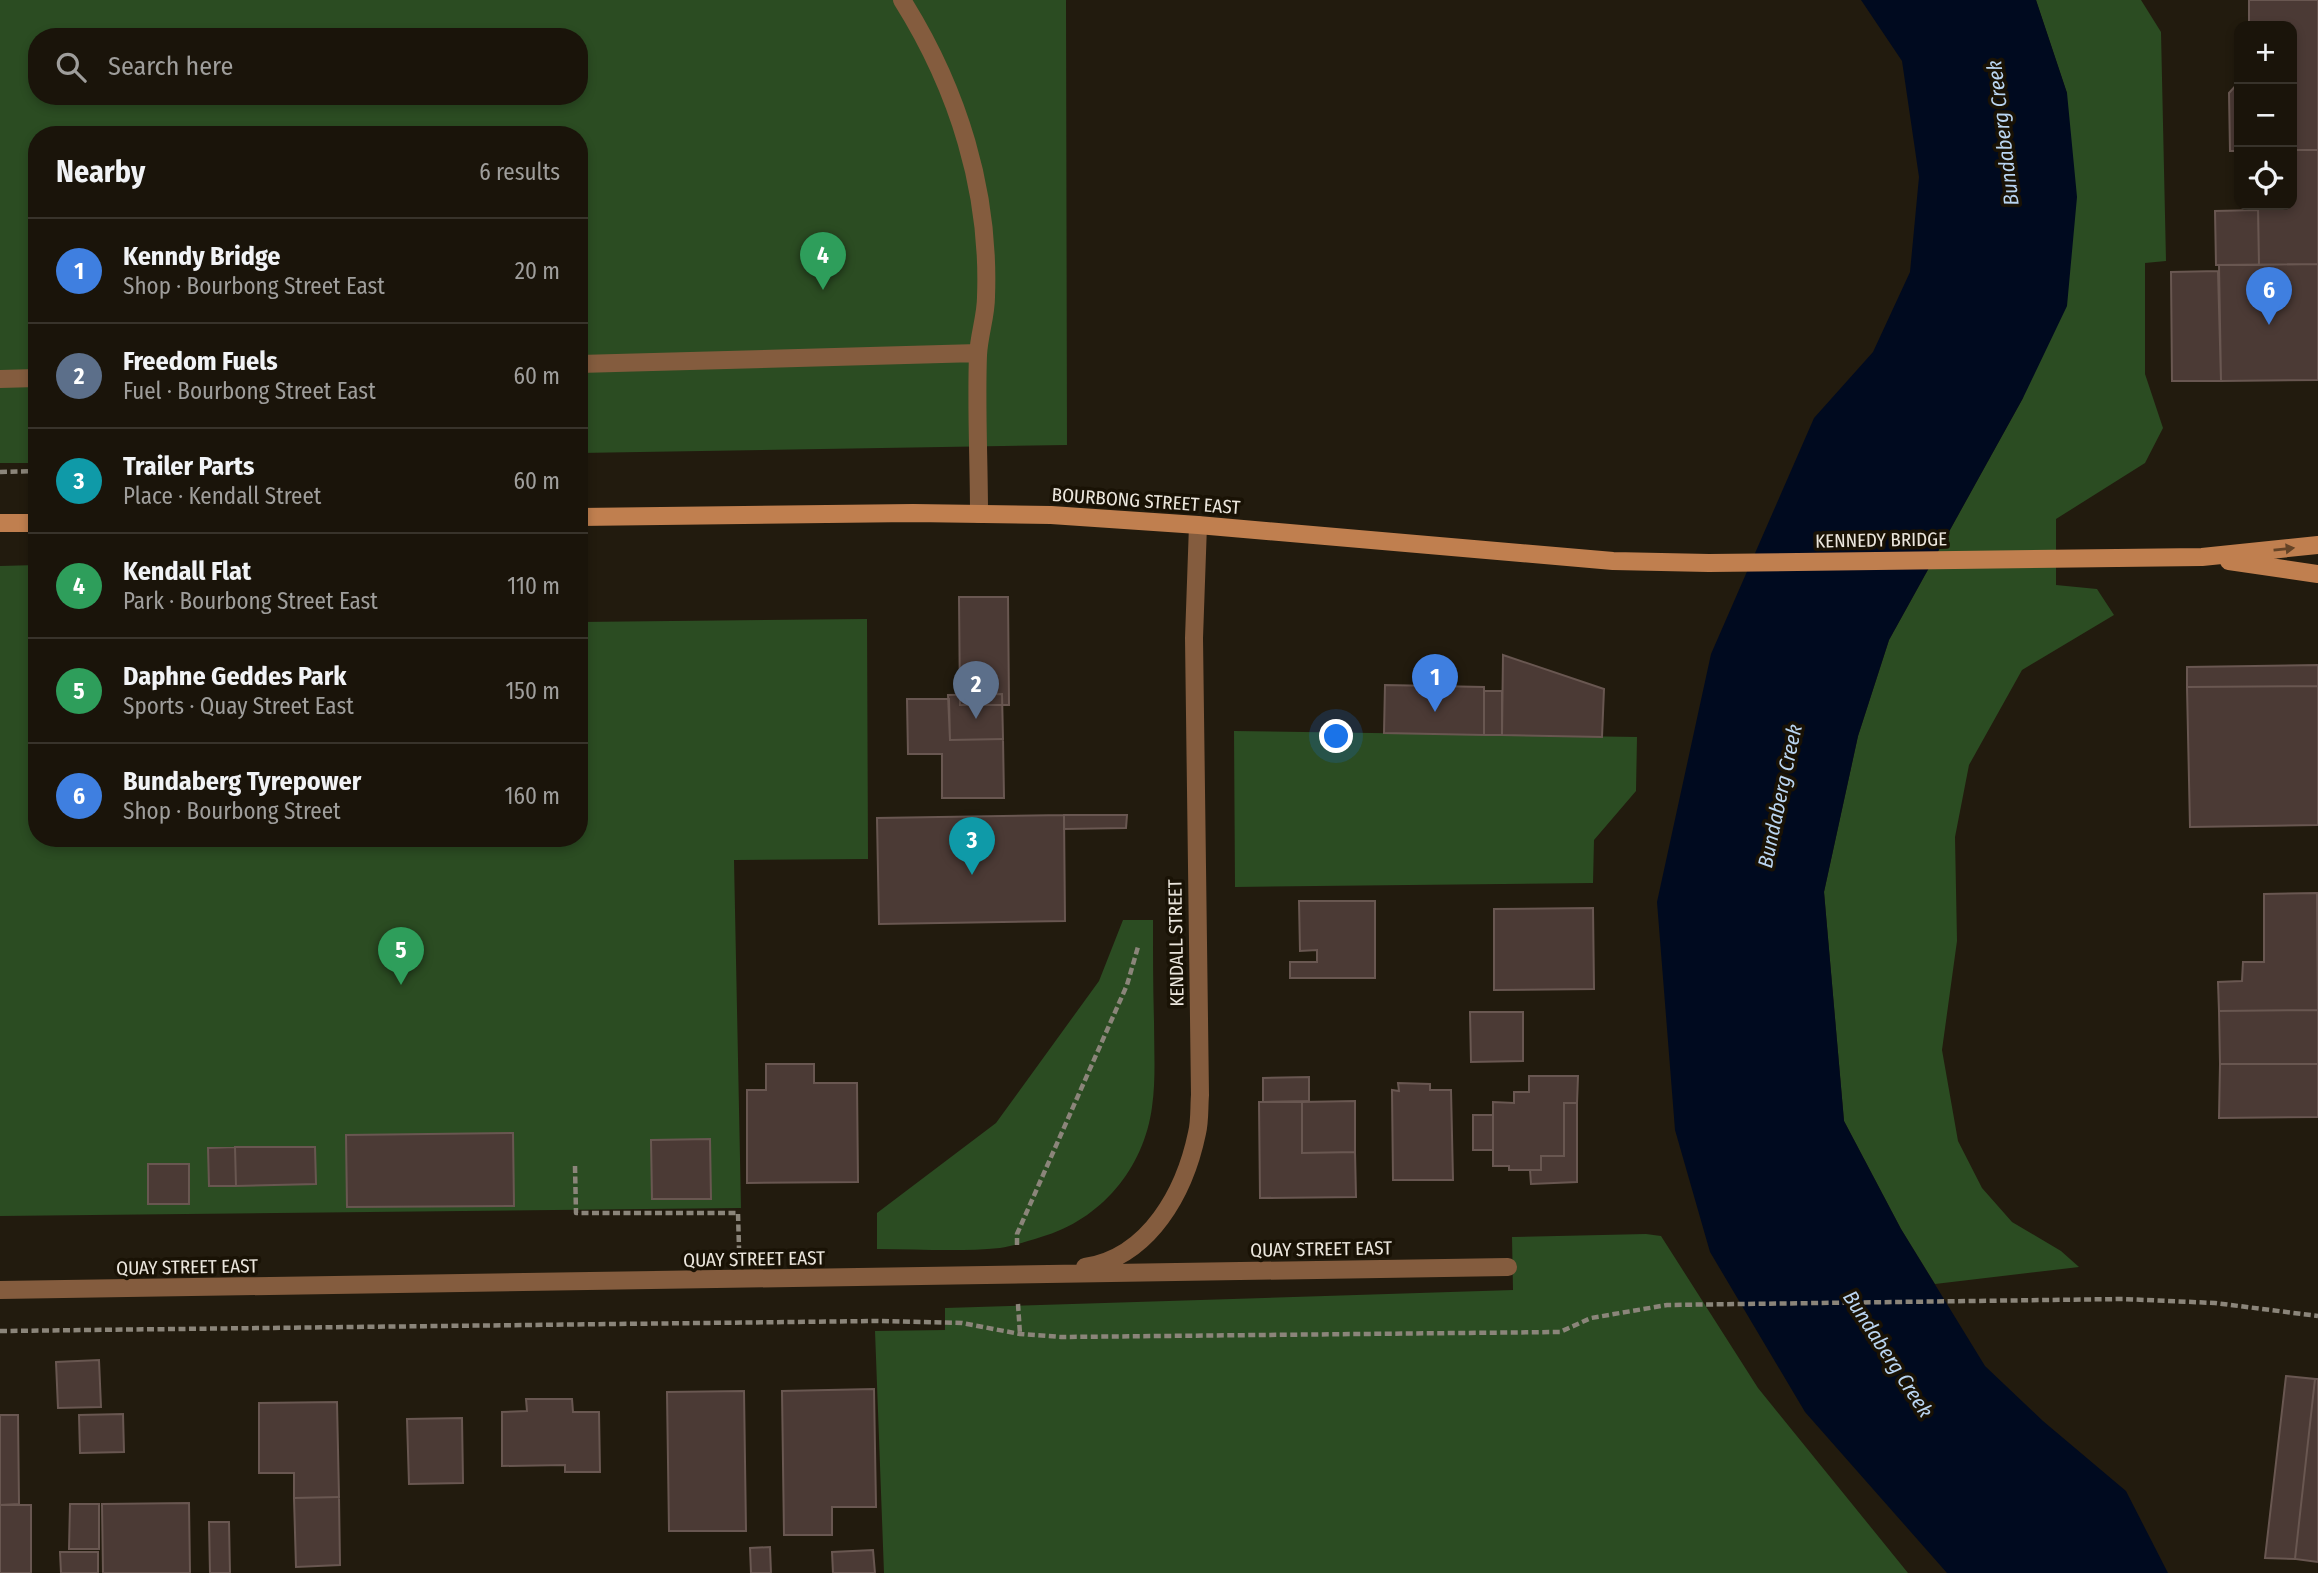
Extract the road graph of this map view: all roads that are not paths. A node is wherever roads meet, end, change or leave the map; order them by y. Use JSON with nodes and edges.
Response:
{"nodes":[{"id":1,"x":902,"y":0,"type":"edge"},
{"id":2,"x":978,"y":353,"type":"junction"},
{"id":3,"x":588,"y":364,"type":"edge"},
{"id":4,"x":28,"y":378,"type":"edge"},
{"id":5,"x":0,"y":379,"type":"edge"},
{"id":6,"x":979,"y":514,"type":"junction"},
{"id":7,"x":588,"y":517,"type":"edge"},
{"id":8,"x":0,"y":523,"type":"edge"},
{"id":9,"x":28,"y":523,"type":"edge"},
{"id":10,"x":1198,"y":525,"type":"junction"},
{"id":11,"x":2318,"y":545,"type":"edge"},
{"id":12,"x":2202,"y":557,"type":"junction"},
{"id":13,"x":1709,"y":564,"type":"joint"},
{"id":14,"x":2318,"y":573,"type":"edge"},
{"id":15,"x":1508,"y":1267,"type":"dead end"},
{"id":16,"x":1044,"y":1274,"type":"junction"},
{"id":17,"x":0,"y":1290,"type":"edge"}],
"edges":[{"from":1,"to":2,"type":"street"},
{"from":2,"to":3,"type":"street"},
{"from":2,"to":6,"type":"street"},
{"from":4,"to":5,"type":"street"},
{"from":6,"to":7,"type":"main road","name":"BOURBONG STREET EAST"},
{"from":6,"to":10,"type":"main road","name":"BOURBONG STREET EAST"},
{"from":8,"to":9,"type":"main road"},
{"from":10,"to":13,"type":"main road","name":"BOURBONG STREET EAST"},
{"from":10,"to":16,"type":"street","name":"KENDALL STREET"},
{"from":12,"to":11,"type":"main road","one_way":true},
{"from":12,"to":13,"type":"main road","name":"KENNEDY BRIDGE"},
{"from":12,"to":14,"type":"main road"},
{"from":15,"to":16,"type":"street","name":"QUAY STREET EAST"},
{"from":16,"to":17,"type":"street","name":"QUAY STREET EAST"}]}
